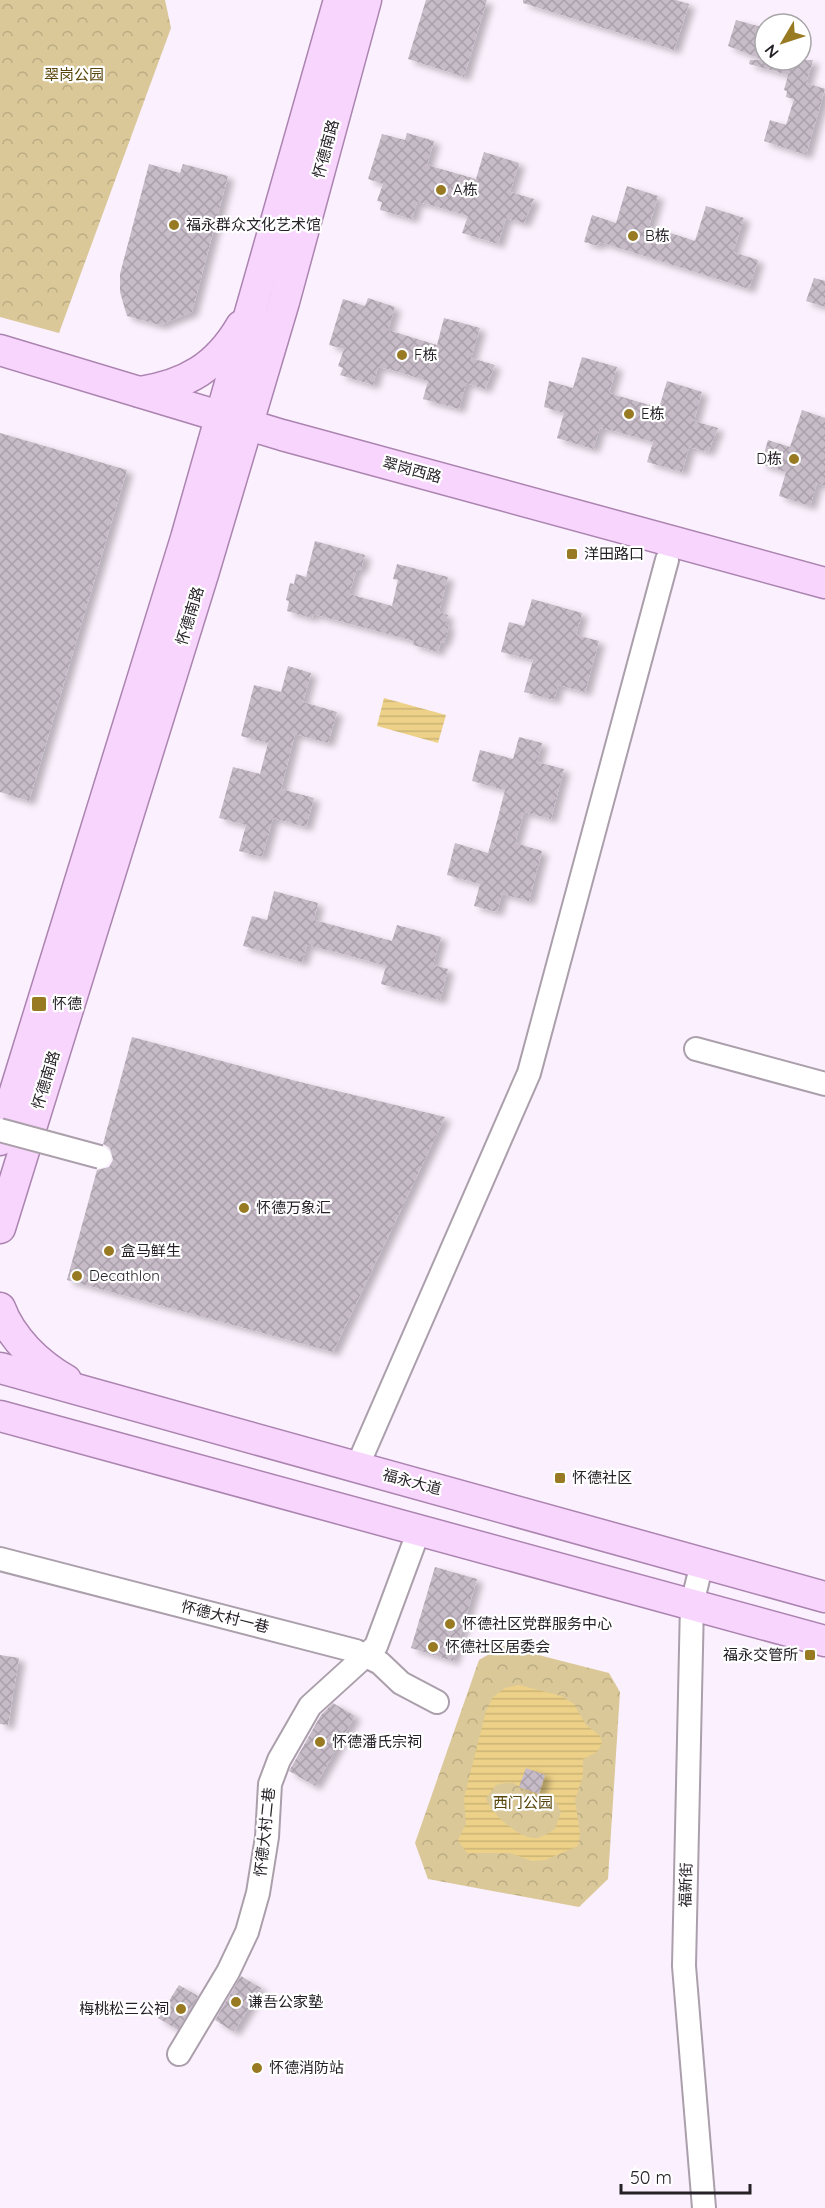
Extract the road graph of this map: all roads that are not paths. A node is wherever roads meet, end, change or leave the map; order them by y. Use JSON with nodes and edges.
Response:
{"nodes":[{"id":1,"x":339,"y":0,"type":"edge"},
{"id":2,"x":366,"y":0,"type":"edge"},
{"id":3,"x":255,"y":303,"type":"junction"},
{"id":4,"x":0,"y":350,"type":"edge"},
{"id":5,"x":0,"y":371,"type":"edge"},
{"id":6,"x":140,"y":392,"type":"junction"},
{"id":7,"x":232,"y":430,"type":"junction"},
{"id":8,"x":667,"y":560,"type":"junction"},
{"id":9,"x":825,"y":584,"type":"edge"},
{"id":10,"x":825,"y":604,"type":"edge"},
{"id":11,"x":696,"y":1049,"type":"dead end"},
{"id":12,"x":825,"y":1084,"type":"edge"},
{"id":13,"x":0,"y":1130,"type":"edge"},
{"id":14,"x":0,"y":1140,"type":"edge"},
{"id":15,"x":100,"y":1157,"type":"dead end"},
{"id":16,"x":0,"y":1228,"type":"edge"},
{"id":17,"x":0,"y":1308,"type":"edge"},
{"id":18,"x":0,"y":1368,"type":"edge"},
{"id":19,"x":89,"y":1393,"type":"junction"},
{"id":20,"x":0,"y":1416,"type":"edge"},
{"id":21,"x":357,"y":1467,"type":"junction"},
{"id":22,"x":419,"y":1530,"type":"junction"},
{"id":23,"x":0,"y":1559,"type":"edge"},
{"id":24,"x":702,"y":1563,"type":"junction"},
{"id":25,"x":825,"y":1597,"type":"edge"},
{"id":26,"x":692,"y":1604,"type":"junction"},
{"id":27,"x":825,"y":1641,"type":"edge"},
{"id":28,"x":368,"y":1655,"type":"junction"},
{"id":29,"x":437,"y":1702,"type":"dead end"},
{"id":30,"x":178,"y":2054,"type":"dead end"},
{"id":31,"x":704,"y":2208,"type":"edge"}],
"edges":[{"from":1,"to":3,"type":"main road","name":"怀德南路"},
{"from":2,"to":7,"type":"main road","name":"怀德南路"},
{"from":3,"to":6,"type":"main road"},
{"from":3,"to":7,"type":"main road","name":"怀德南路"},
{"from":4,"to":6,"type":"main road","name":"翠岗西路"},
{"from":5,"to":7,"type":"main road","name":"翠岗西路"},
{"from":6,"to":7,"type":"main road","name":"翠岗西路"},
{"from":7,"to":8,"type":"main road","name":"翠岗西路"},
{"from":7,"to":9,"type":"main road","name":"翠岗西路"},
{"from":7,"to":14,"type":"main road","name":"怀德南路"},
{"from":7,"to":16,"type":"main road","name":"怀德南路"},
{"from":8,"to":10,"type":"main road","name":"翠岗西路"},
{"from":8,"to":21,"type":"street"},
{"from":11,"to":12,"type":"street"},
{"from":13,"to":15,"type":"street","bridge":true},
{"from":17,"to":19,"type":"main road"},
{"from":18,"to":19,"type":"main road","name":"福永大道"},
{"from":19,"to":21,"type":"main road","name":"福永大道"},
{"from":20,"to":22,"type":"main road"},
{"from":21,"to":24,"type":"main road","name":"福永大道"},
{"from":22,"to":26,"type":"main road"},
{"from":22,"to":28,"type":"street","name":"怀德大村二巷"},
{"from":23,"to":28,"type":"street","name":"怀德大村一巷"},
{"from":24,"to":25,"type":"main road","name":"福永大道"},
{"from":24,"to":26,"type":"street","name":"福新街"},
{"from":26,"to":27,"type":"main road"},
{"from":26,"to":31,"type":"street","name":"福新街"},
{"from":28,"to":29,"type":"street","name":"怀德大村一巷"},
{"from":28,"to":30,"type":"street","name":"怀德大村二巷"}]}
